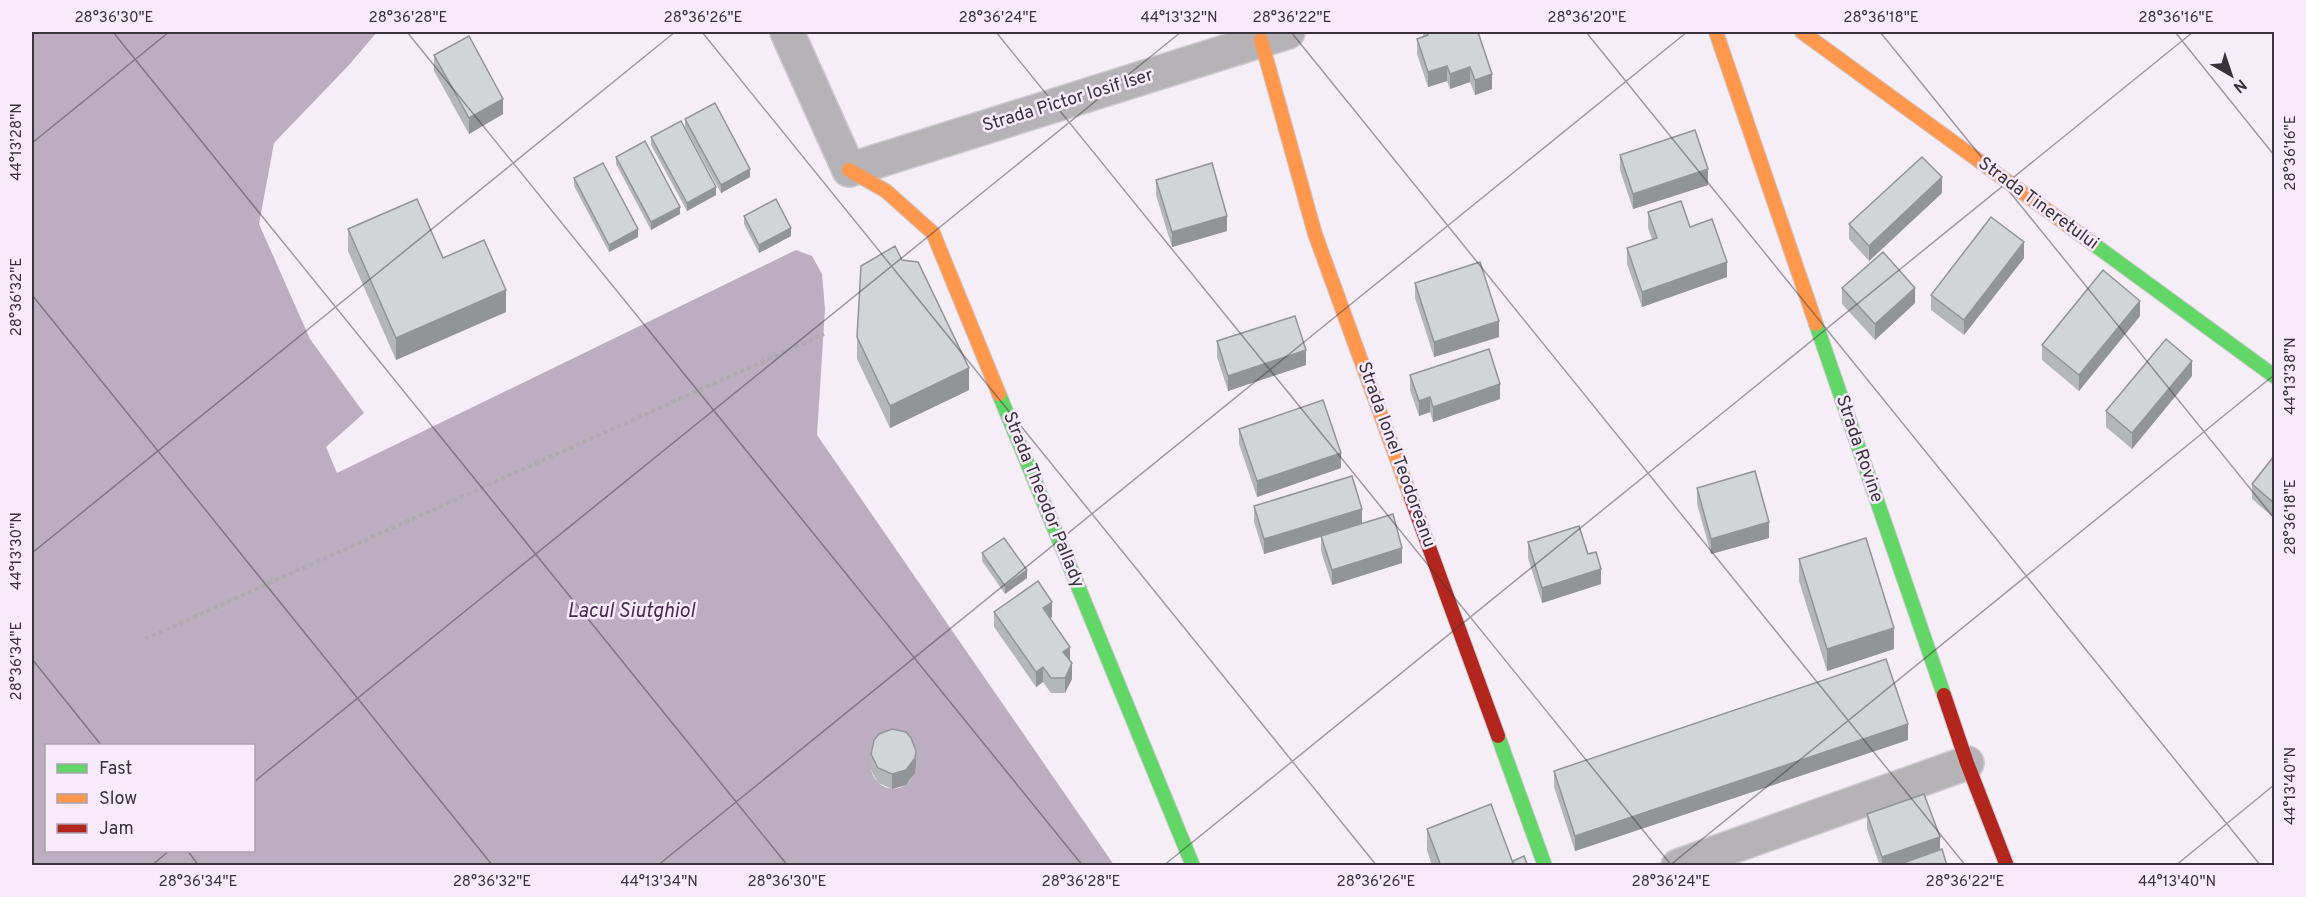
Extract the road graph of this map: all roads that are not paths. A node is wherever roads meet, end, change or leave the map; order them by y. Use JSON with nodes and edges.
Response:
{"nodes":[{"id":1,"x":787,"y":32,"type":"edge"},
{"id":2,"x":1716,"y":32,"type":"edge"},
{"id":3,"x":1802,"y":32,"type":"edge"},
{"id":4,"x":1274,"y":36,"type":"edge"},
{"id":5,"x":849,"y":170,"type":"junction"},
{"id":6,"x":2274,"y":376,"type":"edge"},
{"id":7,"x":1967,"y":763,"type":"junction"},
{"id":8,"x":1193,"y":866,"type":"edge"},
{"id":9,"x":1545,"y":866,"type":"edge"},
{"id":10,"x":1678,"y":866,"type":"edge"},
{"id":11,"x":2007,"y":866,"type":"edge"}],
"edges":[{"from":1,"to":5,"type":"street"},
{"from":2,"to":7,"type":"street","name":"Strada Rovine"},
{"from":3,"to":6,"type":"street","name":"Strada Tineretului"},
{"from":4,"to":5,"type":"street","name":"Strada Pictor Iosif Iser"},
{"from":4,"to":9,"type":"street","name":"Strada Ionel Teodoreanu"},
{"from":5,"to":8,"type":"street","name":"Strada Theodor Pallady"},
{"from":7,"to":10,"type":"street"},
{"from":7,"to":11,"type":"street","name":"Strada Rovine"}]}
